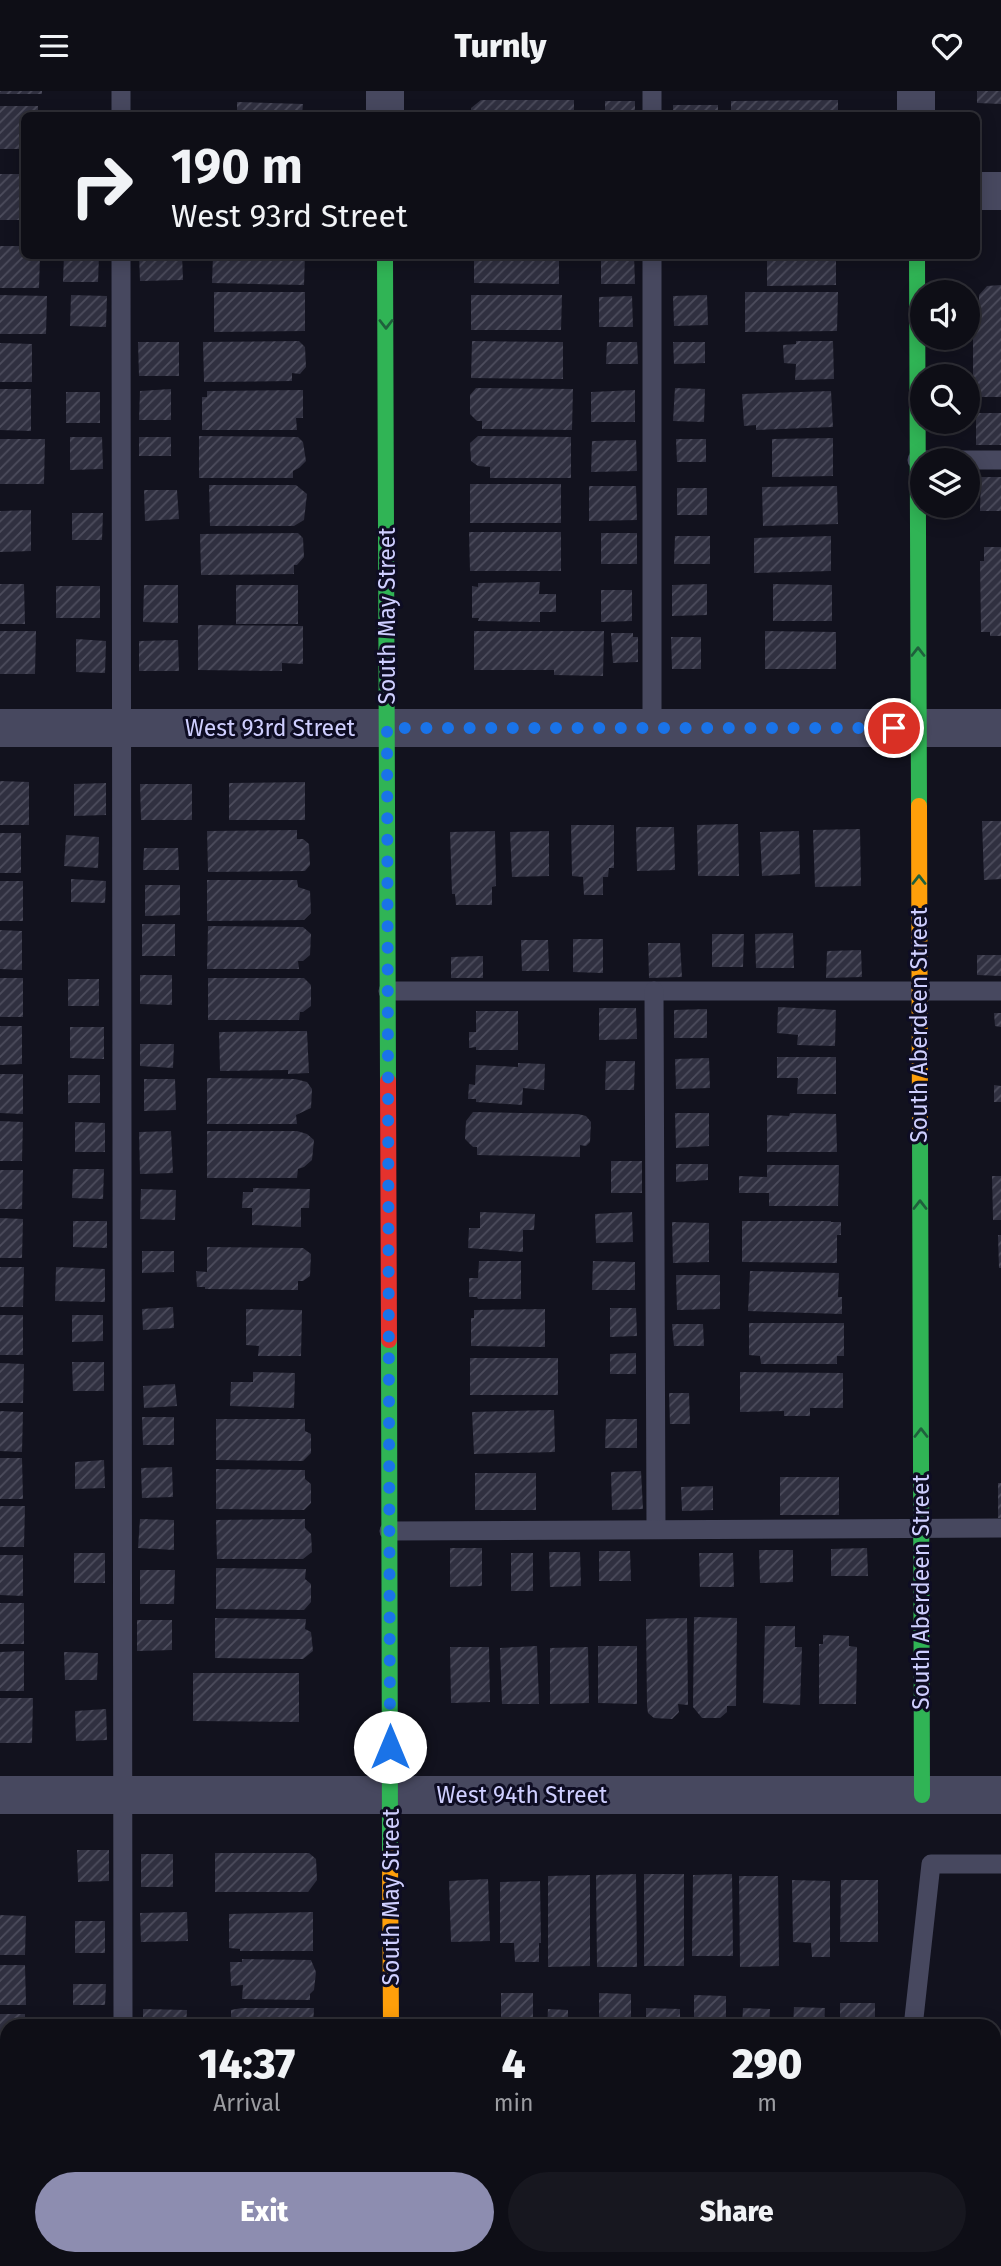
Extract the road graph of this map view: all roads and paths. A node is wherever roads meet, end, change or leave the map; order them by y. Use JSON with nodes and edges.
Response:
{"nodes":[{"id":1,"x":121,"y":91,"type":"edge"},
{"id":2,"x":385,"y":91,"type":"edge"},
{"id":3,"x":652,"y":91,"type":"edge"},
{"id":4,"x":916,"y":91,"type":"edge"},
{"id":5,"x":121,"y":112,"type":"edge"},
{"id":6,"x":385,"y":112,"type":"edge"},
{"id":7,"x":652,"y":112,"type":"edge"},
{"id":8,"x":916,"y":112,"type":"edge"},
{"id":9,"x":980,"y":191,"type":"edge"},
{"id":10,"x":1001,"y":191,"type":"edge"},
{"id":11,"x":121,"y":259,"type":"edge"},
{"id":12,"x":385,"y":259,"type":"edge"},
{"id":13,"x":652,"y":259,"type":"edge"},
{"id":14,"x":916,"y":259,"type":"edge"},
{"id":15,"x":917,"y":448,"type":"edge"},
{"id":16,"x":980,"y":460,"type":"edge"},
{"id":17,"x":1001,"y":460,"type":"edge"},
{"id":18,"x":917,"y":518,"type":"edge"},
{"id":19,"x":918,"y":727,"type":"junction"},
{"id":20,"x":0,"y":728,"type":"edge"},
{"id":21,"x":121,"y":728,"type":"junction"},
{"id":22,"x":387,"y":728,"type":"junction"},
{"id":23,"x":652,"y":728,"type":"junction"},
{"id":24,"x":1001,"y":728,"type":"edge"},
{"id":25,"x":388,"y":991,"type":"junction"},
{"id":26,"x":654,"y":991,"type":"junction"},
{"id":27,"x":919,"y":991,"type":"junction"},
{"id":28,"x":1001,"y":991,"type":"edge"},
{"id":29,"x":921,"y":1527,"type":"junction"},
{"id":30,"x":1001,"y":1528,"type":"edge"},
{"id":31,"x":656,"y":1529,"type":"junction"},
{"id":32,"x":389,"y":1531,"type":"junction"},
{"id":33,"x":0,"y":1795,"type":"edge"},
{"id":34,"x":121,"y":1795,"type":"junction"},
{"id":35,"x":390,"y":1795,"type":"junction"},
{"id":36,"x":922,"y":1795,"type":"junction"},
{"id":37,"x":1001,"y":1795,"type":"edge"},
{"id":38,"x":1001,"y":1864,"type":"edge"},
{"id":39,"x":123,"y":2019,"type":"edge"},
{"id":40,"x":391,"y":2019,"type":"edge"},
{"id":41,"x":914,"y":2019,"type":"edge"}],
"edges":[{"from":1,"to":5,"type":"lane"},
{"from":2,"to":6,"type":"street"},
{"from":3,"to":7,"type":"lane"},
{"from":4,"to":8,"type":"street"},
{"from":9,"to":10,"type":"street"},
{"from":11,"to":21,"type":"lane"},
{"from":12,"to":22,"type":"street","name":"South May Street","one_way":true},
{"from":13,"to":23,"type":"lane"},
{"from":14,"to":15,"type":"street","name":"South Aberdeen Street"},
{"from":16,"to":17,"type":"lane"},
{"from":19,"to":18,"type":"street","name":"South Aberdeen Street","one_way":true},
{"from":19,"to":23,"type":"street","name":"West 93rd Street"},
{"from":19,"to":24,"type":"street","name":"West 93rd Street"},
{"from":27,"to":19,"type":"street","name":"South Aberdeen Street","one_way":true},
{"from":20,"to":21,"type":"street","name":"West 93rd Street"},
{"from":21,"to":22,"type":"street","name":"West 93rd Street"},
{"from":21,"to":34,"type":"lane"},
{"from":22,"to":23,"type":"street","name":"West 93rd Street"},
{"from":22,"to":25,"type":"street","name":"South May Street"},
{"from":25,"to":26,"type":"lane"},
{"from":25,"to":32,"type":"street","name":"South May Street"},
{"from":26,"to":27,"type":"lane"},
{"from":26,"to":31,"type":"lane"},
{"from":27,"to":28,"type":"lane"},
{"from":29,"to":27,"type":"street","name":"South Aberdeen Street","one_way":true},
{"from":29,"to":30,"type":"lane"},
{"from":29,"to":31,"type":"lane"},
{"from":29,"to":36,"type":"street","name":"South Aberdeen Street"},
{"from":31,"to":32,"type":"lane"},
{"from":32,"to":35,"type":"street","name":"South May Street"},
{"from":33,"to":34,"type":"street","name":"West 94th Street"},
{"from":34,"to":35,"type":"street","name":"West 94th Street"},
{"from":34,"to":39,"type":"lane"},
{"from":35,"to":36,"type":"street","name":"West 94th Street"},
{"from":35,"to":40,"type":"street","name":"South May Street"},
{"from":36,"to":37,"type":"street","name":"West 94th Street"},
{"from":38,"to":41,"type":"lane"}]}
